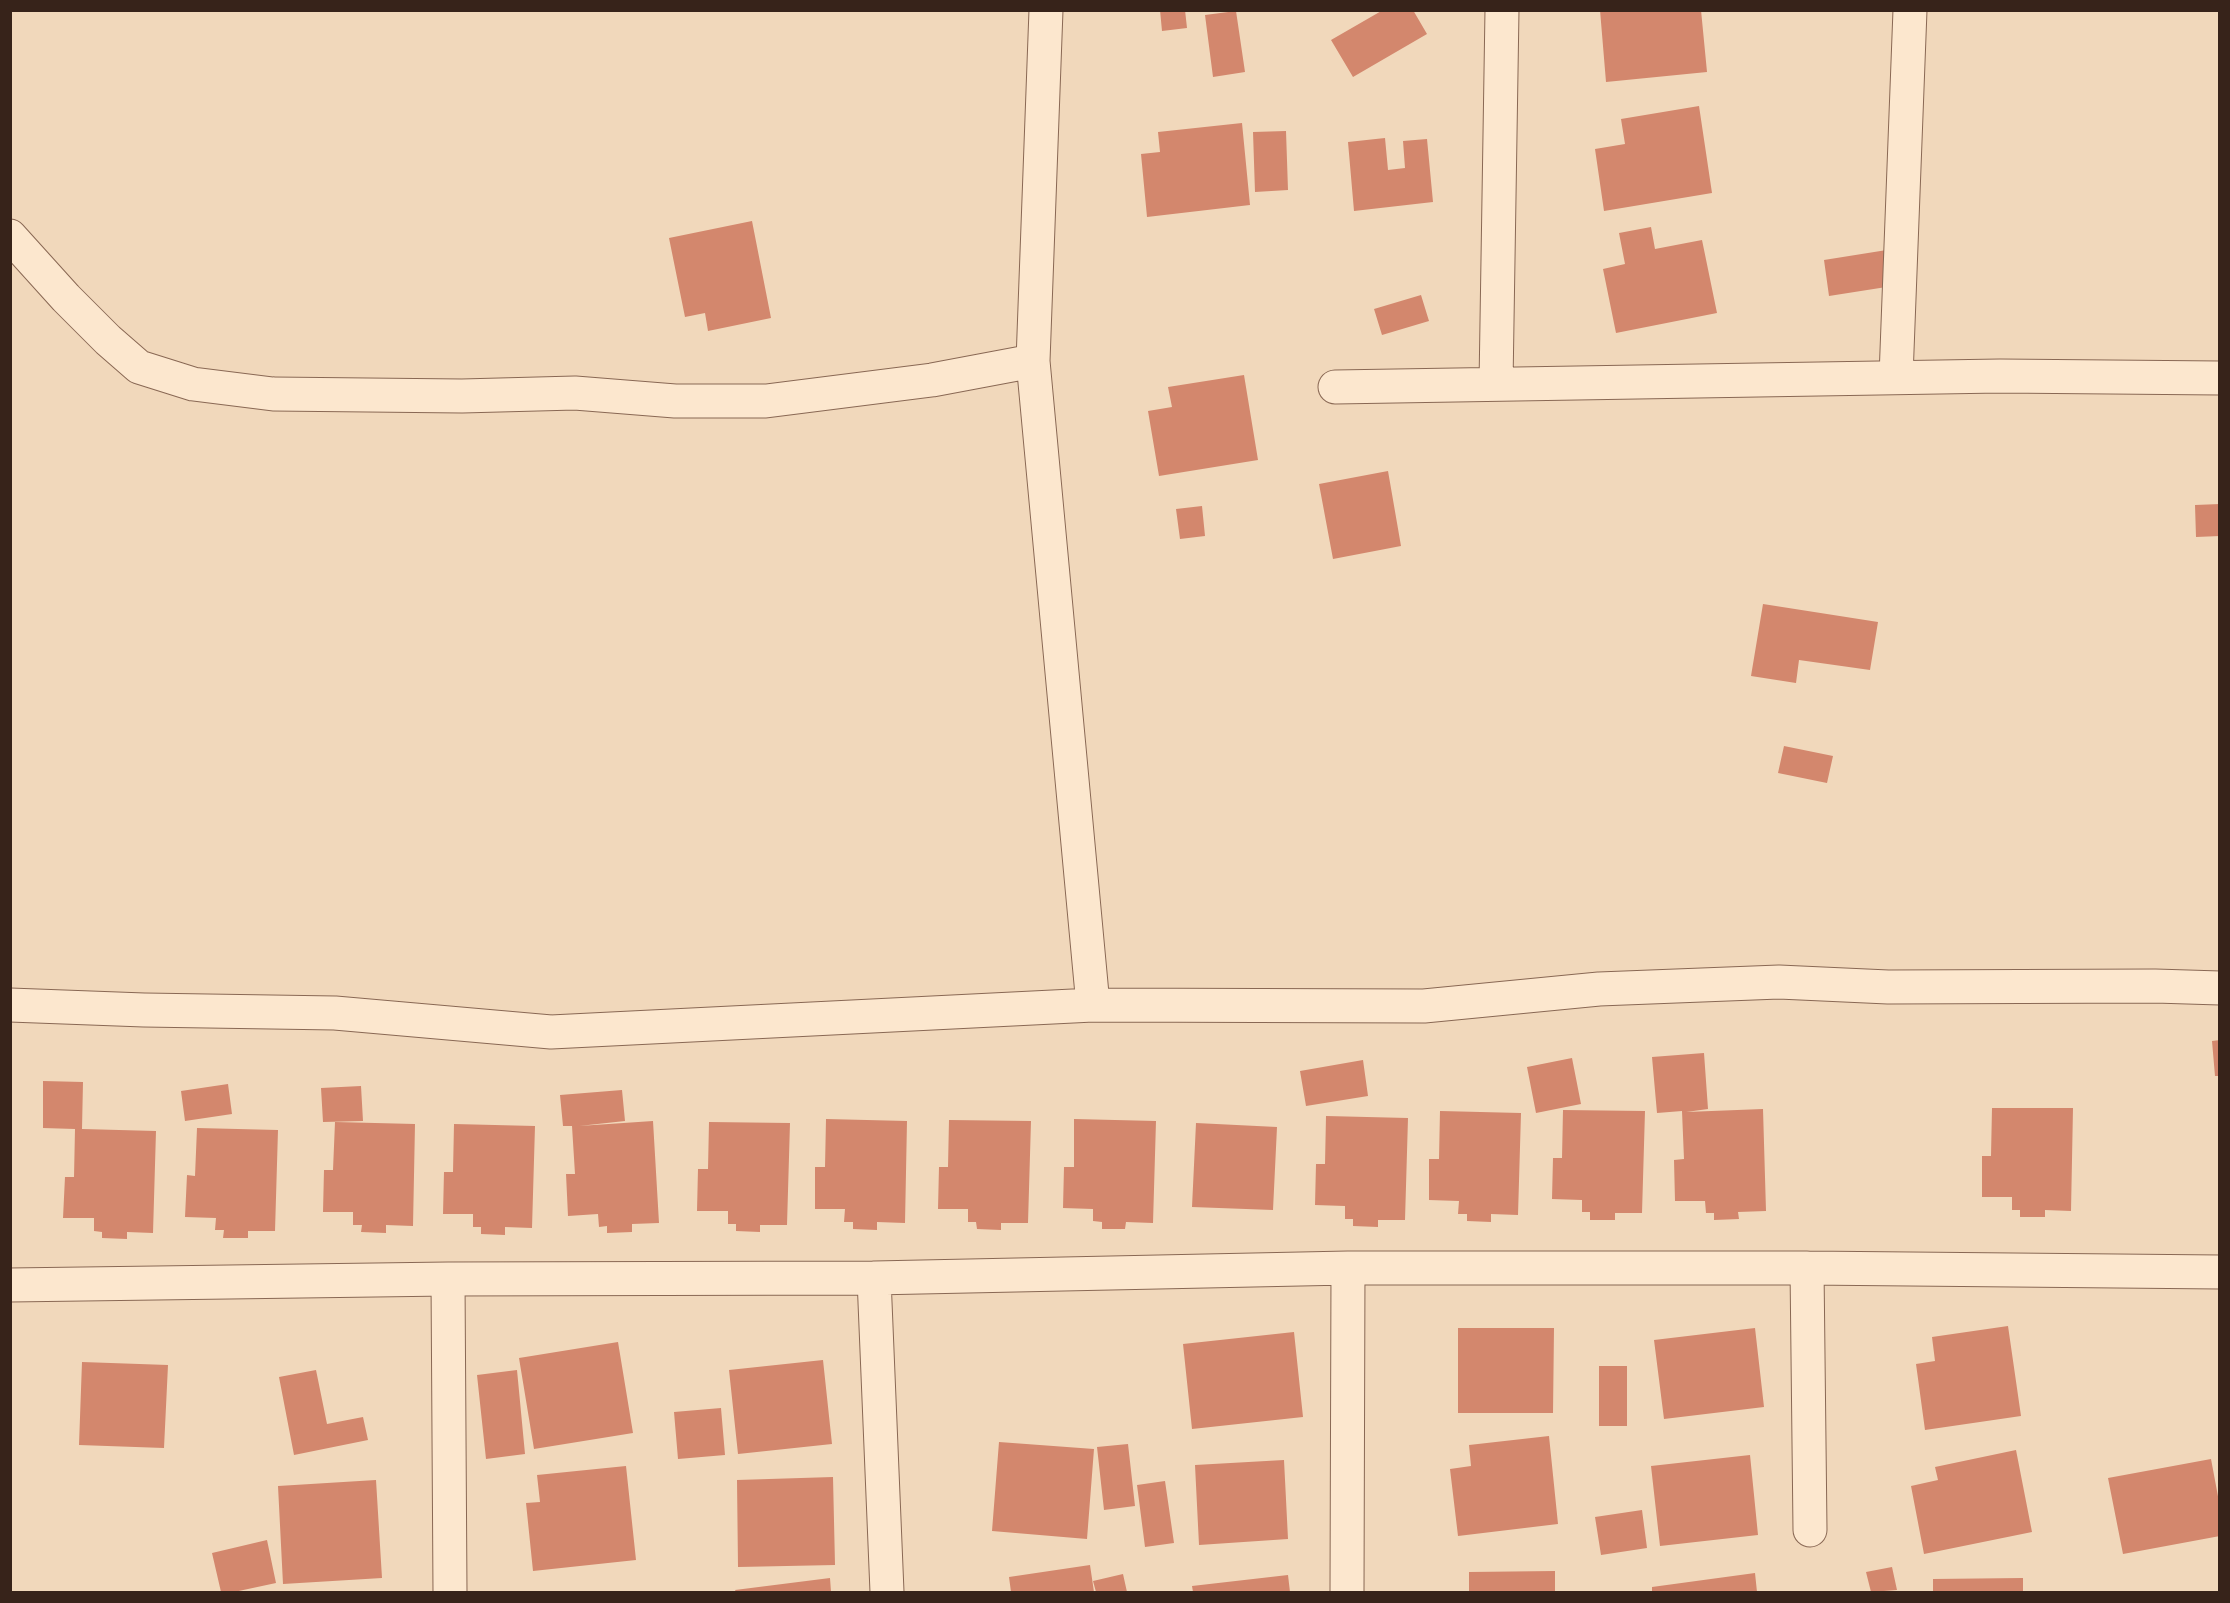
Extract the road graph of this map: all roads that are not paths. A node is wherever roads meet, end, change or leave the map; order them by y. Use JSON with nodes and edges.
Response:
{"nodes":[{"id":1,"x":1047,"y":10,"type":"edge"},
{"id":2,"x":1502,"y":10,"type":"edge"},
{"id":3,"x":1910,"y":10,"type":"edge"},
{"id":4,"x":10,"y":236,"type":"edge"},
{"id":5,"x":1033,"y":361,"type":"junction"},
{"id":6,"x":1896,"y":377,"type":"junction"},
{"id":7,"x":2220,"y":378,"type":"edge"},
{"id":8,"x":1496,"y":384,"type":"junction"},
{"id":9,"x":1335,"y":387,"type":"dead end"},
{"id":10,"x":2220,"y":988,"type":"edge"},
{"id":11,"x":10,"y":1005,"type":"edge"},
{"id":12,"x":1093,"y":1005,"type":"junction"},
{"id":13,"x":1348,"y":1268,"type":"junction"},
{"id":14,"x":1807,"y":1268,"type":"junction"},
{"id":15,"x":2220,"y":1272,"type":"edge"},
{"id":16,"x":874,"y":1278,"type":"junction"},
{"id":17,"x":448,"y":1279,"type":"junction"},
{"id":18,"x":10,"y":1285,"type":"edge"},
{"id":19,"x":1810,"y":1530,"type":"dead end"},
{"id":20,"x":450,"y":1593,"type":"edge"},
{"id":21,"x":887,"y":1593,"type":"edge"},
{"id":22,"x":1347,"y":1593,"type":"edge"}],
"edges":[{"from":1,"to":5,"type":"street"},
{"from":2,"to":8,"type":"street"},
{"from":3,"to":6,"type":"street"},
{"from":4,"to":5,"type":"street"},
{"from":5,"to":12,"type":"street"},
{"from":6,"to":7,"type":"street"},
{"from":6,"to":8,"type":"street"},
{"from":8,"to":9,"type":"street"},
{"from":10,"to":12,"type":"street"},
{"from":11,"to":12,"type":"street"},
{"from":13,"to":14,"type":"street"},
{"from":13,"to":16,"type":"street"},
{"from":13,"to":22,"type":"street"},
{"from":14,"to":15,"type":"street"},
{"from":14,"to":19,"type":"street"},
{"from":16,"to":17,"type":"street"},
{"from":16,"to":21,"type":"street"},
{"from":17,"to":18,"type":"street"},
{"from":17,"to":20,"type":"street"}]}
